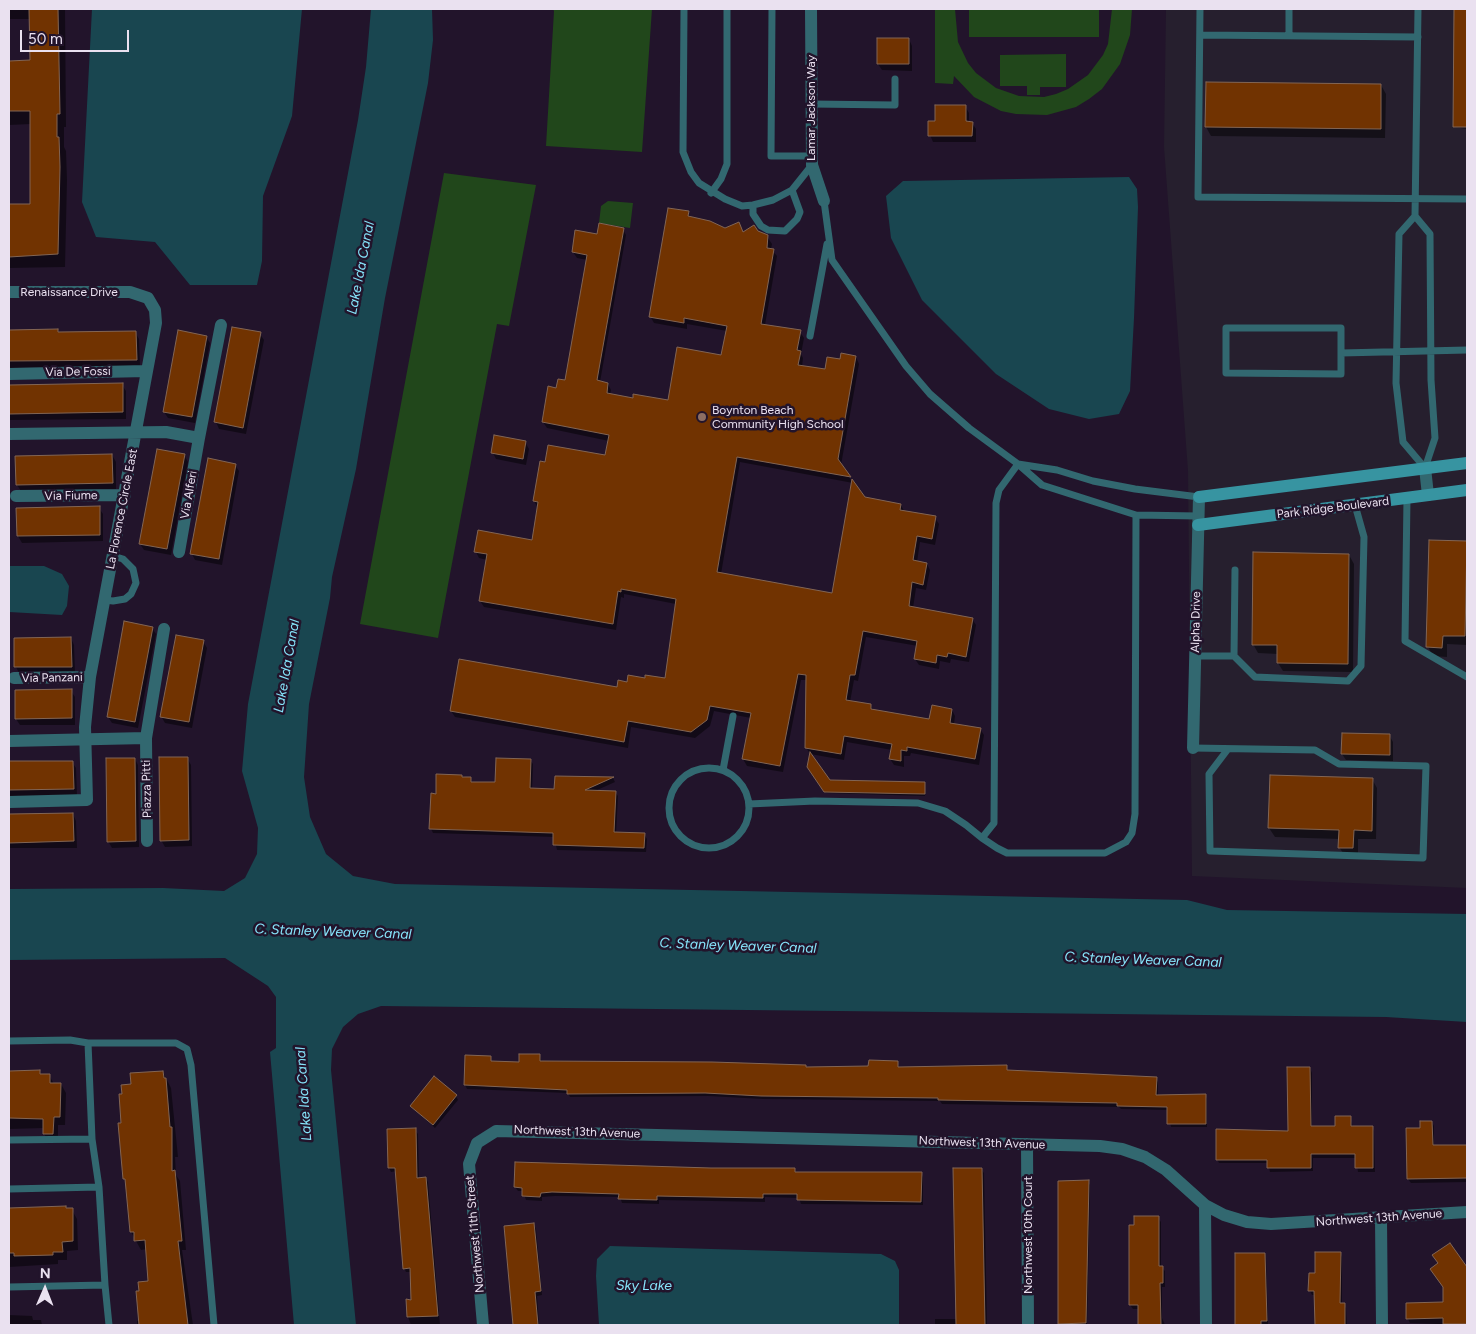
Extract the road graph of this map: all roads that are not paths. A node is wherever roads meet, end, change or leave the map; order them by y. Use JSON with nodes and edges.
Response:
{"nodes":[{"id":1,"x":684,"y":9,"type":"edge"},
{"id":2,"x":727,"y":9,"type":"edge"},
{"id":3,"x":772,"y":9,"type":"edge"},
{"id":4,"x":811,"y":9,"type":"edge"},
{"id":5,"x":1200,"y":9,"type":"edge"},
{"id":6,"x":1289,"y":9,"type":"edge"},
{"id":7,"x":1418,"y":9,"type":"edge"},
{"id":8,"x":1200,"y":35,"type":"junction"},
{"id":9,"x":1289,"y":36,"type":"junction"},
{"id":10,"x":1418,"y":37,"type":"junction"},
{"id":11,"x":895,"y":79,"type":"dead end"},
{"id":12,"x":811,"y":104,"type":"junction"},
{"id":13,"x":812,"y":160,"type":"junction"},
{"id":14,"x":792,"y":190,"type":"junction"},
{"id":15,"x":711,"y":192,"type":"junction"},
{"id":16,"x":1416,"y":199,"type":"junction"},
{"id":17,"x":1467,"y":199,"type":"edge"},
{"id":18,"x":824,"y":201,"type":"joint"},
{"id":19,"x":752,"y":205,"type":"junction"},
{"id":20,"x":1415,"y":216,"type":"junction"},
{"id":21,"x":828,"y":239,"type":"junction"},
{"id":22,"x":9,"y":292,"type":"edge"},
{"id":23,"x":130,"y":292,"type":"joint"},
{"id":24,"x":221,"y":325,"type":"dead end"},
{"id":25,"x":810,"y":336,"type":"dead end"},
{"id":26,"x":1467,"y":350,"type":"edge"},
{"id":27,"x":1431,"y":351,"type":"junction"},
{"id":28,"x":1396,"y":352,"type":"junction"},
{"id":29,"x":1341,"y":353,"type":"junction"},
{"id":30,"x":146,"y":371,"type":"junction"},
{"id":31,"x":9,"y":374,"type":"edge"},
{"id":32,"x":136,"y":432,"type":"junction"},
{"id":33,"x":9,"y":434,"type":"edge"},
{"id":34,"x":199,"y":438,"type":"junction"},
{"id":35,"x":1467,"y":462,"type":"edge"},
{"id":36,"x":1018,"y":464,"type":"junction"},
{"id":37,"x":1425,"y":468,"type":"junction"},
{"id":38,"x":1467,"y":490,"type":"edge"},
{"id":39,"x":125,"y":495,"type":"junction"},
{"id":40,"x":1428,"y":495,"type":"junction"},
{"id":41,"x":16,"y":496,"type":"dead end"},
{"id":42,"x":1199,"y":496,"type":"junction"},
{"id":43,"x":1407,"y":498,"type":"junction"},
{"id":44,"x":1355,"y":505,"type":"junction"},
{"id":45,"x":1136,"y":515,"type":"junction"},
{"id":46,"x":1198,"y":520,"type":"junction"},
{"id":47,"x":178,"y":552,"type":"dead end"},
{"id":48,"x":113,"y":556,"type":"junction"},
{"id":49,"x":1235,"y":570,"type":"dead end"},
{"id":50,"x":105,"y":600,"type":"junction"},
{"id":51,"x":164,"y":629,"type":"dead end"},
{"id":52,"x":1195,"y":656,"type":"junction"},
{"id":53,"x":1234,"y":656,"type":"junction"},
{"id":54,"x":90,"y":677,"type":"junction"},
{"id":55,"x":1467,"y":677,"type":"edge"},
{"id":56,"x":14,"y":678,"type":"dead end"},
{"id":57,"x":733,"y":716,"type":"dead end"},
{"id":58,"x":146,"y":738,"type":"junction"},
{"id":59,"x":9,"y":741,"type":"edge"},
{"id":60,"x":85,"y":741,"type":"junction"},
{"id":61,"x":1193,"y":748,"type":"joint"},
{"id":62,"x":1228,"y":750,"type":"junction"},
{"id":63,"x":723,"y":770,"type":"junction"},
{"id":64,"x":9,"y":802,"type":"edge"},
{"id":65,"x":749,"y":804,"type":"junction"},
{"id":66,"x":982,"y":838,"type":"junction"},
{"id":67,"x":147,"y":841,"type":"dead end"},
{"id":68,"x":9,"y":1041,"type":"edge"},
{"id":69,"x":88,"y":1043,"type":"junction"},
{"id":70,"x":92,"y":1139,"type":"junction"},
{"id":71,"x":9,"y":1140,"type":"edge"},
{"id":72,"x":477,"y":1144,"type":"joint"},
{"id":73,"x":1027,"y":1144,"type":"junction"},
{"id":74,"x":99,"y":1187,"type":"junction"},
{"id":75,"x":9,"y":1189,"type":"edge"},
{"id":76,"x":1205,"y":1205,"type":"junction"},
{"id":77,"x":1467,"y":1212,"type":"edge"},
{"id":78,"x":1381,"y":1219,"type":"junction"},
{"id":79,"x":105,"y":1285,"type":"junction"},
{"id":80,"x":9,"y":1287,"type":"edge"},
{"id":81,"x":109,"y":1325,"type":"edge"},
{"id":82,"x":214,"y":1325,"type":"edge"},
{"id":83,"x":483,"y":1325,"type":"edge"},
{"id":84,"x":1028,"y":1325,"type":"edge"},
{"id":85,"x":1206,"y":1325,"type":"edge"},
{"id":86,"x":1382,"y":1325,"type":"edge"}],
"edges":[{"from":1,"to":15,"type":"lane","name":"Lamar Jackson Way"},
{"from":2,"to":15,"type":"lane"},
{"from":3,"to":13,"type":"lane"},
{"from":4,"to":12,"type":"street","name":"Lamar Jackson Way"},
{"from":5,"to":8,"type":"lane"},
{"from":6,"to":9,"type":"lane"},
{"from":7,"to":10,"type":"lane"},
{"from":8,"to":9,"type":"lane"},
{"from":8,"to":16,"type":"lane"},
{"from":9,"to":10,"type":"lane"},
{"from":10,"to":16,"type":"lane"},
{"from":11,"to":12,"type":"lane"},
{"from":12,"to":13,"type":"street","name":"Lamar Jackson Way"},
{"from":13,"to":14,"type":"lane","name":"Lamar Jackson Way"},
{"from":13,"to":18,"type":"street"},
{"from":14,"to":19,"type":"lane","name":"Lamar Jackson Way"},
{"from":14,"to":19,"type":"lane"},
{"from":15,"to":19,"type":"lane","name":"Lamar Jackson Way"},
{"from":16,"to":17,"type":"lane"},
{"from":16,"to":20,"type":"lane"},
{"from":18,"to":21,"type":"lane"},
{"from":20,"to":27,"type":"lane"},
{"from":20,"to":28,"type":"lane"},
{"from":21,"to":25,"type":"lane"},
{"from":21,"to":36,"type":"lane"},
{"from":22,"to":23,"type":"street","name":"Renaissance Drive"},
{"from":23,"to":30,"type":"street","name":"La Florence Circle East"},
{"from":24,"to":34,"type":"street","name":"Via Alferi"},
{"from":26,"to":27,"type":"lane"},
{"from":27,"to":28,"type":"lane"},
{"from":27,"to":37,"type":"lane"},
{"from":28,"to":29,"type":"lane"},
{"from":28,"to":37,"type":"lane"},
{"from":29,"to":29,"type":"lane"},
{"from":30,"to":31,"type":"street","name":"Via De Fossi"},
{"from":30,"to":32,"type":"street","name":"La Florence Circle East"},
{"from":32,"to":33,"type":"street"},
{"from":32,"to":34,"type":"street"},
{"from":32,"to":39,"type":"street","name":"La Florence Circle East"},
{"from":34,"to":47,"type":"street","name":"Via Alferi"},
{"from":35,"to":37,"type":"street"},
{"from":36,"to":42,"type":"lane"},
{"from":36,"to":45,"type":"lane"},
{"from":36,"to":66,"type":"lane"},
{"from":37,"to":40,"type":"street"},
{"from":37,"to":42,"type":"street"},
{"from":38,"to":40,"type":"street","name":"Park Ridge Boulevard"},
{"from":39,"to":41,"type":"street","name":"Via Fiume"},
{"from":39,"to":48,"type":"street","name":"La Florence Circle East"},
{"from":40,"to":43,"type":"street","name":"Park Ridge Boulevard"},
{"from":42,"to":46,"type":"street","name":"Alpha Drive"},
{"from":43,"to":44,"type":"street","name":"Park Ridge Boulevard"},
{"from":43,"to":55,"type":"lane"},
{"from":44,"to":46,"type":"street","name":"Park Ridge Boulevard"},
{"from":44,"to":53,"type":"lane"},
{"from":45,"to":46,"type":"lane"},
{"from":45,"to":66,"type":"lane"},
{"from":46,"to":52,"type":"street","name":"Alpha Drive"},
{"from":48,"to":50,"type":"street","name":"La Florence Circle East"},
{"from":48,"to":50,"type":"lane"},
{"from":49,"to":53,"type":"lane"},
{"from":50,"to":54,"type":"street","name":"La Florence Circle East"},
{"from":51,"to":58,"type":"street"},
{"from":52,"to":53,"type":"lane"},
{"from":52,"to":61,"type":"street","name":"Alpha Drive"},
{"from":54,"to":56,"type":"street","name":"Via Panzani"},
{"from":54,"to":60,"type":"street","name":"La Florence Circle East"},
{"from":57,"to":63,"type":"lane"},
{"from":58,"to":60,"type":"street"},
{"from":58,"to":67,"type":"street","name":"Piazza Pitti"},
{"from":59,"to":60,"type":"street"},
{"from":60,"to":64,"type":"street","name":"La Florence Circle East"},
{"from":61,"to":62,"type":"lane"},
{"from":62,"to":62,"type":"lane"},
{"from":63,"to":65,"type":"lane"},
{"from":63,"to":65,"type":"lane"},
{"from":65,"to":66,"type":"lane"},
{"from":68,"to":69,"type":"lane"},
{"from":69,"to":70,"type":"lane"},
{"from":69,"to":82,"type":"lane"},
{"from":70,"to":71,"type":"lane"},
{"from":70,"to":74,"type":"lane"},
{"from":72,"to":73,"type":"street","name":"Northwest 13th Avenue"},
{"from":72,"to":83,"type":"street","name":"Northwest 11th Street"},
{"from":73,"to":76,"type":"street","name":"Northwest 13th Avenue"},
{"from":73,"to":84,"type":"street","name":"Northwest 10th Court"},
{"from":74,"to":75,"type":"lane"},
{"from":74,"to":79,"type":"lane"},
{"from":76,"to":78,"type":"street","name":"Northwest 13th Avenue"},
{"from":76,"to":85,"type":"street"},
{"from":77,"to":78,"type":"street","name":"Northwest 13th Avenue"},
{"from":78,"to":86,"type":"street"},
{"from":79,"to":80,"type":"lane"},
{"from":79,"to":81,"type":"lane"}]}
